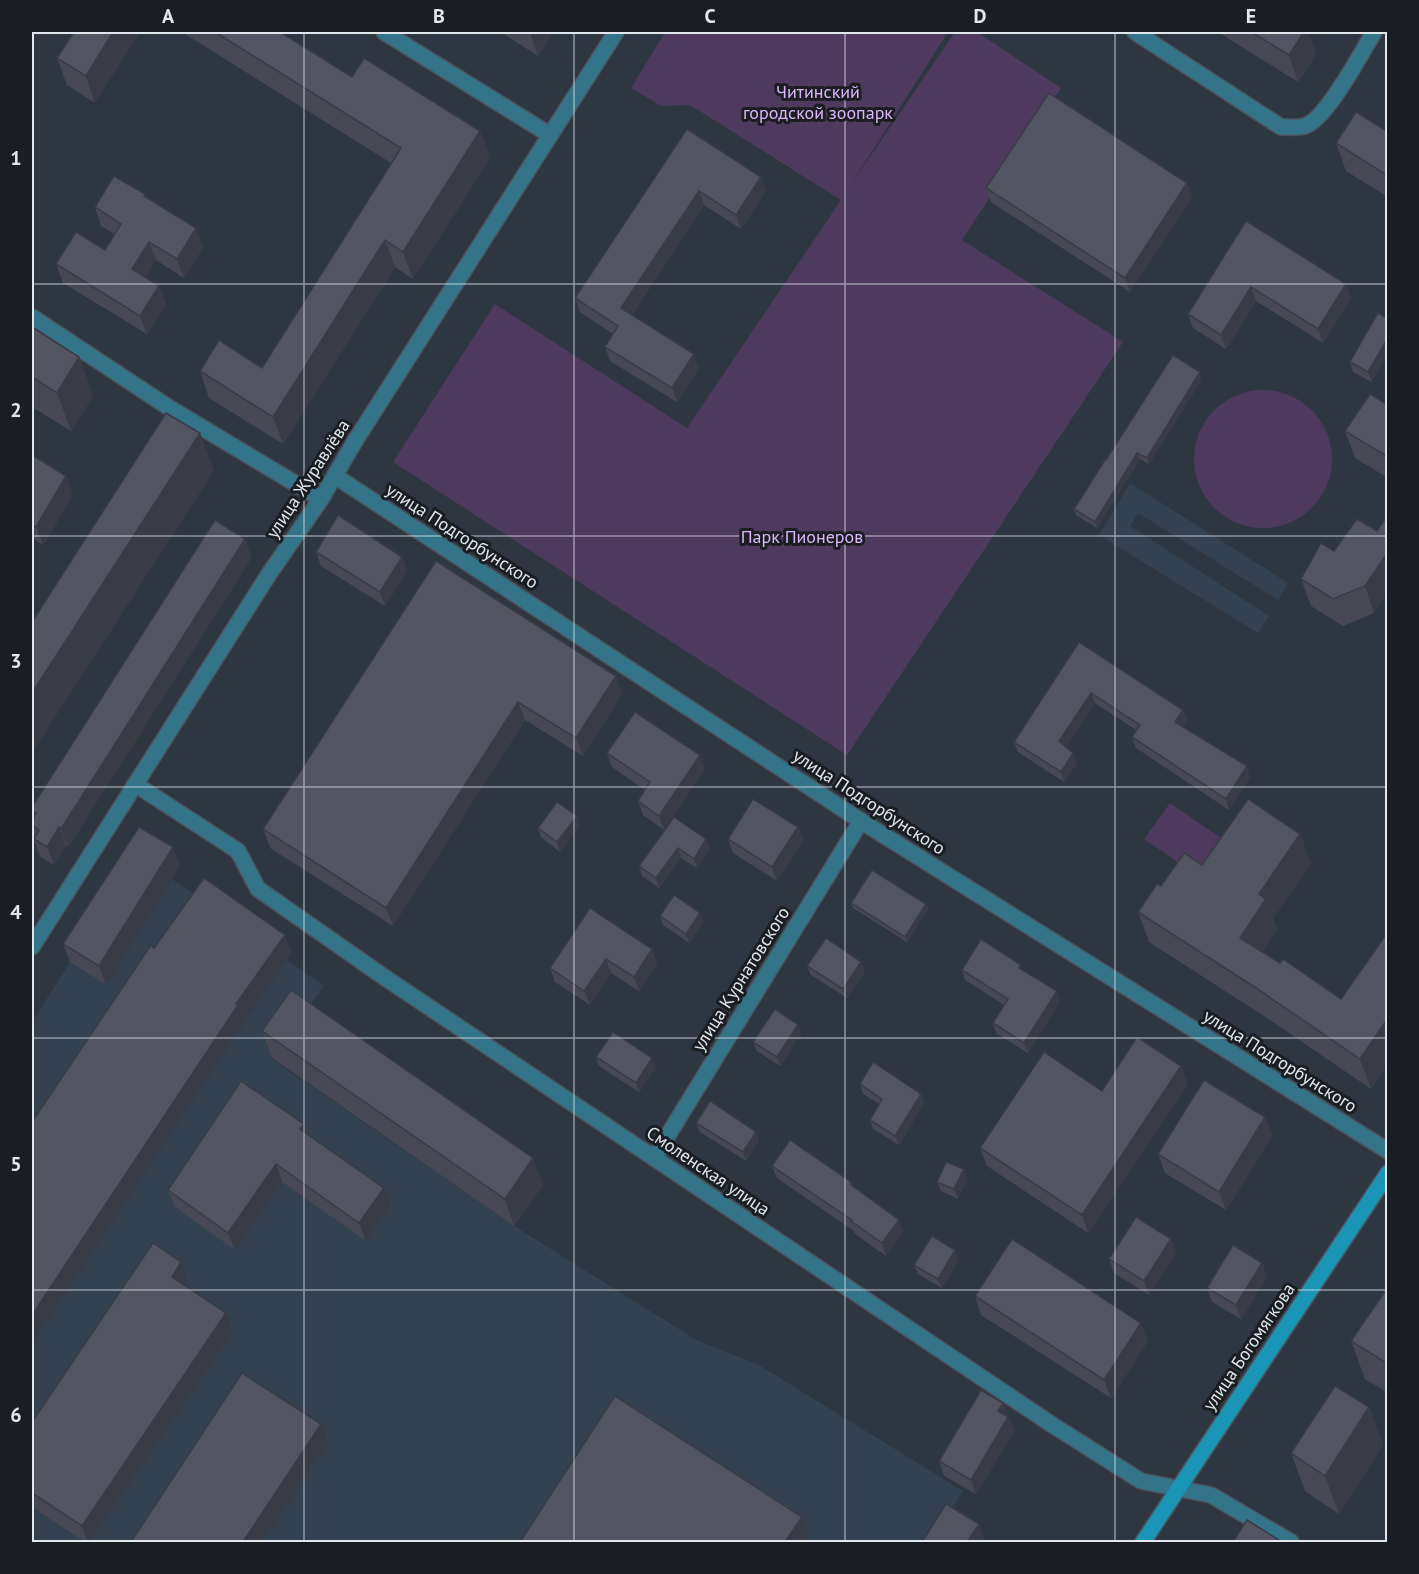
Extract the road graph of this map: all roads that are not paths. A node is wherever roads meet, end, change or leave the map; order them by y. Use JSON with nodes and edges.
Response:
{"nodes":[{"id":1,"x":384,"y":32,"type":"edge"},
{"id":2,"x":616,"y":32,"type":"edge"},
{"id":3,"x":1135,"y":32,"type":"edge"},
{"id":4,"x":1374,"y":32,"type":"edge"},
{"id":5,"x":550,"y":135,"type":"junction"},
{"id":6,"x":32,"y":317,"type":"edge"},
{"id":7,"x":335,"y":476,"type":"junction"},
{"id":8,"x":321,"y":499,"type":"junction"},
{"id":9,"x":135,"y":784,"type":"junction"},
{"id":10,"x":861,"y":821,"type":"junction"},
{"id":11,"x":32,"y":947,"type":"edge"},
{"id":12,"x":1388,"y":1151,"type":"edge"},
{"id":13,"x":654,"y":1158,"type":"junction"},
{"id":14,"x":1388,"y":1173,"type":"edge"},
{"id":15,"x":1178,"y":1489,"type":"junction"},
{"id":16,"x":1143,"y":1542,"type":"edge"},
{"id":17,"x":1291,"y":1542,"type":"edge"}],
"edges":[{"from":1,"to":5,"type":"street"},
{"from":2,"to":5,"type":"street","name":"улица Журавлёва"},
{"from":3,"to":4,"type":"street"},
{"from":5,"to":7,"type":"street","name":"улица Журавлёва"},
{"from":6,"to":8,"type":"street"},
{"from":7,"to":8,"type":"street","name":"улица Журавлёва"},
{"from":7,"to":10,"type":"street","name":"улица Подгорбунского"},
{"from":8,"to":9,"type":"street","name":"улица Журавлёва"},
{"from":9,"to":11,"type":"street","name":"улица Журавлёва"},
{"from":9,"to":13,"type":"street","name":"Смоленская улица"},
{"from":10,"to":12,"type":"street","name":"улица Подгорбунского"},
{"from":10,"to":13,"type":"street","name":"улица Курнатовского"},
{"from":13,"to":15,"type":"street","name":"Смоленская улица"},
{"from":14,"to":15,"type":"main road","name":"улица Богомягкова"},
{"from":15,"to":16,"type":"main road","name":"улица Богомягкова"},
{"from":15,"to":17,"type":"street","name":"Смоленская улица"}]}
